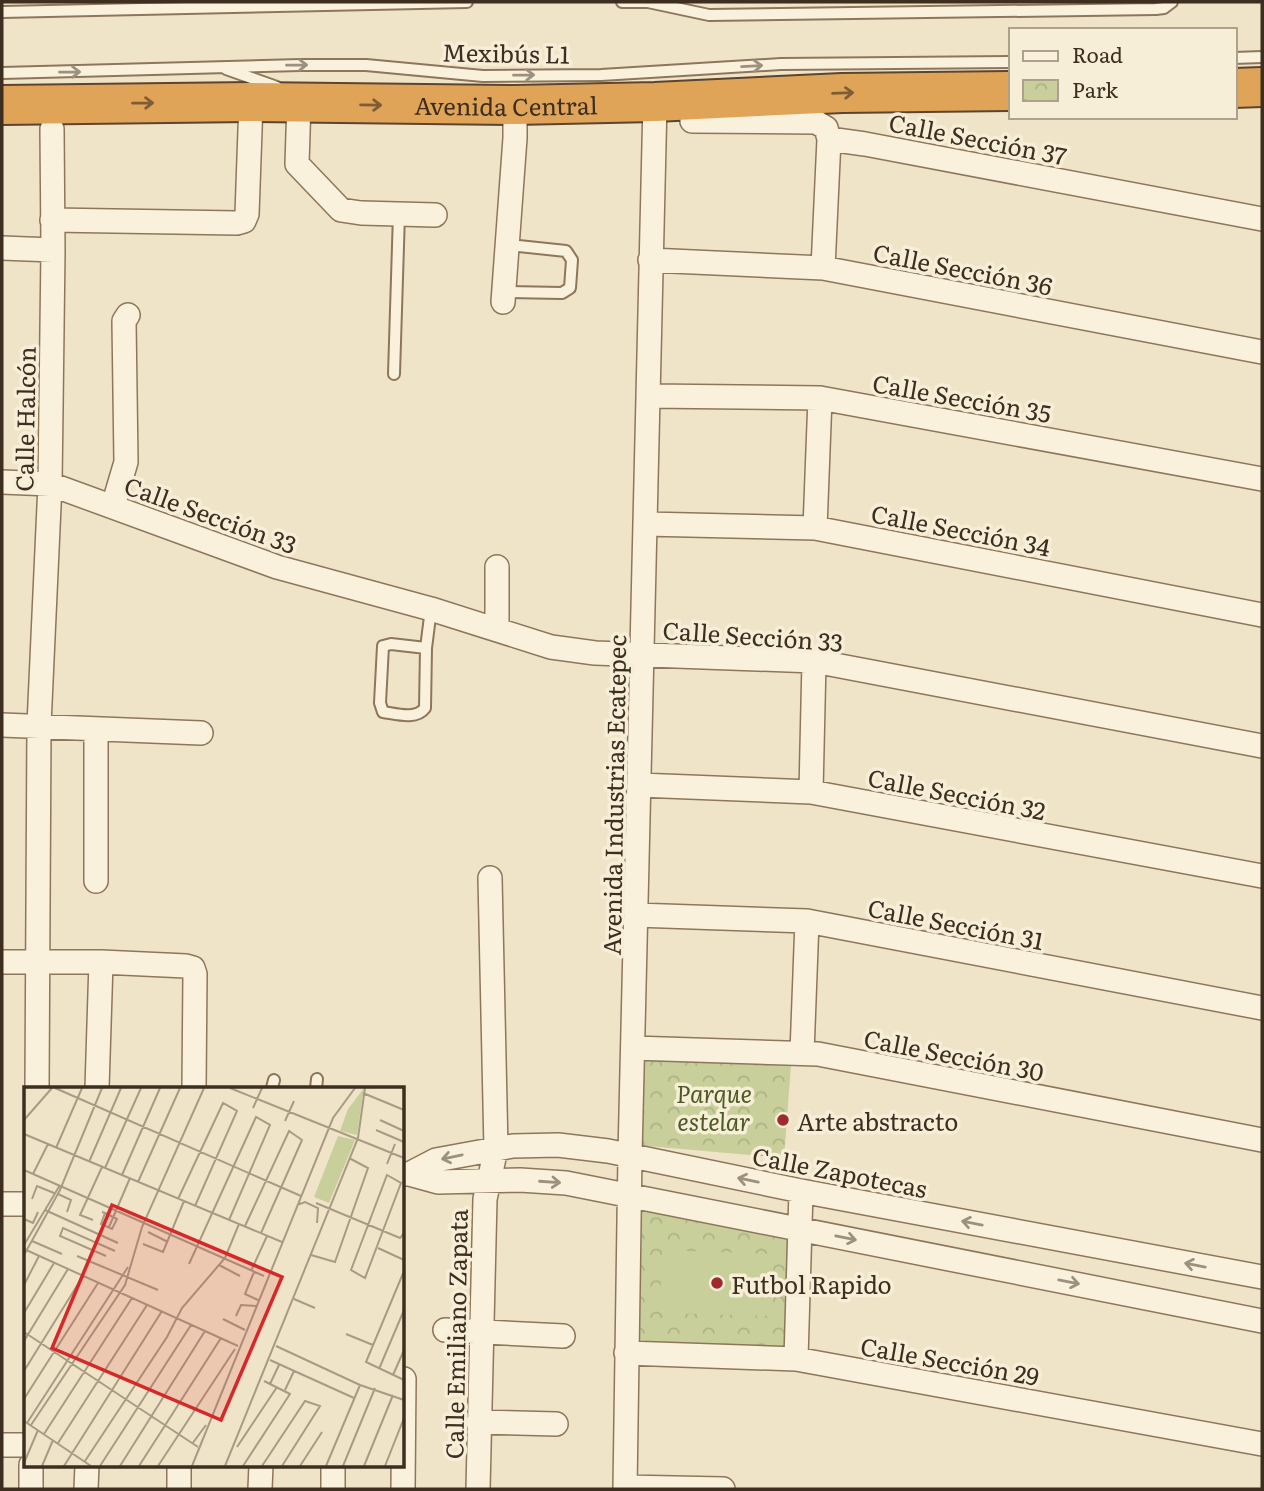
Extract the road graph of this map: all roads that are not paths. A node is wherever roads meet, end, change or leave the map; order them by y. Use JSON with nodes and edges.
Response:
{"nodes":[{"id":1,"x":467,"y":2,"type":"edge"},
{"id":2,"x":622,"y":2,"type":"edge"},
{"id":3,"x":1172,"y":2,"type":"edge"},
{"id":4,"x":2,"y":12,"type":"edge"},
{"id":5,"x":1262,"y":57,"type":"edge"},
{"id":6,"x":1236,"y":58,"type":"edge"},
{"id":7,"x":1009,"y":62,"type":"edge"},
{"id":8,"x":220,"y":67,"type":"junction"},
{"id":9,"x":2,"y":73,"type":"edge"},
{"id":10,"x":1262,"y":87,"type":"edge"},
{"id":11,"x":1236,"y":88,"type":"edge"},
{"id":12,"x":1009,"y":91,"type":"edge"},
{"id":13,"x":251,"y":102,"type":"junction"},
{"id":14,"x":307,"y":102,"type":"junction"},
{"id":15,"x":655,"y":102,"type":"junction"},
{"id":16,"x":2,"y":105,"type":"edge"},
{"id":17,"x":515,"y":105,"type":"junction"},
{"id":18,"x":692,"y":121,"type":"dead end"},
{"id":19,"x":52,"y":129,"type":"dead end"},
{"id":20,"x":829,"y":139,"type":"junction"},
{"id":21,"x":399,"y":214,"type":"junction"},
{"id":22,"x":435,"y":215,"type":"dead end"},
{"id":23,"x":1262,"y":219,"type":"edge"},
{"id":24,"x":52,"y":220,"type":"junction"},
{"id":25,"x":509,"y":245,"type":"junction"},
{"id":26,"x":2,"y":248,"type":"edge"},
{"id":27,"x":53,"y":250,"type":"junction"},
{"id":28,"x":650,"y":260,"type":"junction"},
{"id":29,"x":823,"y":268,"type":"junction"},
{"id":30,"x":504,"y":297,"type":"joint"},
{"id":31,"x":128,"y":314,"type":"dead end"},
{"id":32,"x":1262,"y":352,"type":"edge"},
{"id":33,"x":394,"y":374,"type":"dead end"},
{"id":34,"x":649,"y":396,"type":"junction"},
{"id":35,"x":820,"y":398,"type":"junction"},
{"id":36,"x":1262,"y":480,"type":"edge"},
{"id":37,"x":2,"y":482,"type":"edge"},
{"id":38,"x":50,"y":484,"type":"junction"},
{"id":39,"x":113,"y":506,"type":"junction"},
{"id":40,"x":646,"y":524,"type":"junction"},
{"id":41,"x":815,"y":528,"type":"junction"},
{"id":42,"x":497,"y":567,"type":"dead end"},
{"id":43,"x":431,"y":609,"type":"junction"},
{"id":44,"x":1262,"y":614,"type":"edge"},
{"id":45,"x":497,"y":629,"type":"junction"},
{"id":46,"x":426,"y":648,"type":"junction"},
{"id":47,"x":642,"y":654,"type":"junction"},
{"id":48,"x":814,"y":661,"type":"junction"},
{"id":49,"x":2,"y":724,"type":"edge"},
{"id":50,"x":39,"y":725,"type":"junction"},
{"id":51,"x":96,"y":730,"type":"junction"},
{"id":52,"x":201,"y":733,"type":"dead end"},
{"id":53,"x":1262,"y":746,"type":"edge"},
{"id":54,"x":639,"y":785,"type":"junction"},
{"id":55,"x":811,"y":792,"type":"junction"},
{"id":56,"x":1262,"y":876,"type":"edge"},
{"id":57,"x":490,"y":878,"type":"dead end"},
{"id":58,"x":96,"y":881,"type":"dead end"},
{"id":59,"x":636,"y":915,"type":"junction"},
{"id":60,"x":807,"y":921,"type":"junction"},
{"id":61,"x":2,"y":962,"type":"edge"},
{"id":62,"x":40,"y":962,"type":"junction"},
{"id":63,"x":101,"y":962,"type":"junction"},
{"id":64,"x":1262,"y":1009,"type":"edge"},
{"id":65,"x":633,"y":1048,"type":"junction"},
{"id":66,"x":802,"y":1053,"type":"junction"},
{"id":67,"x":37,"y":1087,"type":"edge"},
{"id":68,"x":97,"y":1087,"type":"edge"},
{"id":69,"x":194,"y":1087,"type":"edge"},
{"id":70,"x":1262,"y":1140,"type":"edge"},
{"id":71,"x":496,"y":1149,"type":"junction"},
{"id":72,"x":630,"y":1155,"type":"junction"},
{"id":73,"x":406,"y":1174,"type":"edge"},
{"id":74,"x":488,"y":1181,"type":"junction"},
{"id":75,"x":801,"y":1191,"type":"junction"},
{"id":76,"x":629,"y":1195,"type":"junction"},
{"id":77,"x":2,"y":1203,"type":"edge"},
{"id":78,"x":24,"y":1204,"type":"edge"},
{"id":79,"x":800,"y":1229,"type":"junction"},
{"id":80,"x":1262,"y":1277,"type":"edge"},
{"id":81,"x":1262,"y":1321,"type":"edge"},
{"id":82,"x":445,"y":1330,"type":"dead end"},
{"id":83,"x":480,"y":1331,"type":"junction"},
{"id":84,"x":563,"y":1336,"type":"dead end"},
{"id":85,"x":626,"y":1353,"type":"junction"},
{"id":86,"x":796,"y":1359,"type":"junction"},
{"id":87,"x":478,"y":1422,"type":"junction"},
{"id":88,"x":556,"y":1424,"type":"dead end"},
{"id":89,"x":1262,"y":1444,"type":"edge"},
{"id":90,"x":2,"y":1445,"type":"edge"},
{"id":91,"x":24,"y":1445,"type":"edge"},
{"id":92,"x":31,"y":1466,"type":"edge"},
{"id":93,"x":87,"y":1466,"type":"edge"},
{"id":94,"x":179,"y":1466,"type":"edge"},
{"id":95,"x":261,"y":1466,"type":"edge"},
{"id":96,"x":333,"y":1466,"type":"edge"},
{"id":97,"x":403,"y":1466,"type":"edge"},
{"id":98,"x":625,"y":1488,"type":"edge"},
{"id":99,"x":31,"y":1489,"type":"edge"},
{"id":100,"x":86,"y":1489,"type":"edge"},
{"id":101,"x":179,"y":1489,"type":"edge"},
{"id":102,"x":260,"y":1489,"type":"edge"},
{"id":103,"x":333,"y":1489,"type":"edge"},
{"id":104,"x":403,"y":1489,"type":"edge"},
{"id":105,"x":478,"y":1489,"type":"edge"},
{"id":106,"x":723,"y":1489,"type":"edge"}],
"edges":[{"from":1,"to":4,"type":"lane"},
{"from":2,"to":3,"type":"lane"},
{"from":5,"to":6,"type":"lane"},
{"from":8,"to":7,"type":"lane","name":"Mexibús L1","one_way":true},
{"from":9,"to":8,"type":"lane","name":"Mexibús L1","one_way":true},
{"from":8,"to":14,"type":"lane"},
{"from":10,"to":11,"type":"highway"},
{"from":15,"to":12,"type":"highway","name":"Avenida Central","one_way":true},
{"from":13,"to":14,"type":"highway","name":"Avenida Central"},
{"from":16,"to":13,"type":"highway","name":"Avenida Central","one_way":true},
{"from":13,"to":24,"type":"street"},
{"from":14,"to":17,"type":"highway","name":"Avenida Central","one_way":true},
{"from":14,"to":21,"type":"street"},
{"from":15,"to":17,"type":"highway","name":"Avenida Central"},
{"from":15,"to":28,"type":"street","name":"Avenida Industrias Ecatepec"},
{"from":17,"to":25,"type":"street"},
{"from":18,"to":20,"type":"street","name":"Calle Sección 37"},
{"from":19,"to":24,"type":"street","name":"Calle Halcón"},
{"from":20,"to":23,"type":"street","name":"Calle Sección 37"},
{"from":20,"to":29,"type":"street"},
{"from":21,"to":22,"type":"street"},
{"from":21,"to":33,"type":"lane"},
{"from":24,"to":27,"type":"street","name":"Calle Halcón"},
{"from":25,"to":30,"type":"street"},
{"from":25,"to":30,"type":"lane"},
{"from":26,"to":27,"type":"street"},
{"from":27,"to":38,"type":"street","name":"Calle Halcón"},
{"from":28,"to":29,"type":"street","name":"Calle Sección 36"},
{"from":28,"to":34,"type":"street","name":"Avenida Industrias Ecatepec"},
{"from":29,"to":32,"type":"street","name":"Calle Sección 36"},
{"from":31,"to":39,"type":"street"},
{"from":34,"to":35,"type":"street","name":"Calle Sección 35"},
{"from":34,"to":40,"type":"street","name":"Avenida Industrias Ecatepec"},
{"from":35,"to":36,"type":"street","name":"Calle Sección 35"},
{"from":35,"to":41,"type":"street"},
{"from":37,"to":38,"type":"street","name":"Calle Sección 33"},
{"from":38,"to":39,"type":"street","name":"Calle Sección 33"},
{"from":38,"to":50,"type":"street","name":"Calle Halcón"},
{"from":39,"to":43,"type":"street","name":"Calle Sección 33"},
{"from":40,"to":41,"type":"street","name":"Calle Sección 34"},
{"from":40,"to":47,"type":"street","name":"Avenida Industrias Ecatepec"},
{"from":41,"to":44,"type":"street","name":"Calle Sección 34"},
{"from":42,"to":45,"type":"street"},
{"from":43,"to":45,"type":"street","name":"Calle Sección 33"},
{"from":43,"to":46,"type":"lane"},
{"from":45,"to":47,"type":"street","name":"Calle Sección 33"},
{"from":46,"to":46,"type":"lane"},
{"from":47,"to":48,"type":"street","name":"Calle Sección 33"},
{"from":47,"to":54,"type":"street","name":"Avenida Industrias Ecatepec"},
{"from":48,"to":53,"type":"street","name":"Calle Sección 33"},
{"from":48,"to":55,"type":"street"},
{"from":49,"to":50,"type":"street"},
{"from":50,"to":51,"type":"street"},
{"from":50,"to":62,"type":"street","name":"Calle Halcón"},
{"from":51,"to":52,"type":"street"},
{"from":51,"to":58,"type":"street"},
{"from":54,"to":55,"type":"street","name":"Calle Sección 32"},
{"from":54,"to":59,"type":"street","name":"Avenida Industrias Ecatepec"},
{"from":55,"to":56,"type":"street","name":"Calle Sección 32"},
{"from":57,"to":71,"type":"street","name":"Calle Emiliano Zapata"},
{"from":59,"to":60,"type":"street","name":"Calle Sección 31"},
{"from":59,"to":65,"type":"street","name":"Avenida Industrias Ecatepec"},
{"from":60,"to":64,"type":"street","name":"Calle Sección 31"},
{"from":60,"to":66,"type":"street"},
{"from":61,"to":62,"type":"street"},
{"from":62,"to":63,"type":"street"},
{"from":62,"to":67,"type":"street","name":"Calle Halcón"},
{"from":63,"to":68,"type":"street"},
{"from":63,"to":69,"type":"street"},
{"from":65,"to":66,"type":"street","name":"Calle Sección 30"},
{"from":65,"to":72,"type":"street","name":"Avenida Industrias Ecatepec"},
{"from":66,"to":70,"type":"street","name":"Calle Sección 30"},
{"from":71,"to":72,"type":"street","name":"Calle Zapotecas"},
{"from":71,"to":73,"type":"street","name":"Calle Zapotecas","one_way":true},
{"from":71,"to":74,"type":"street","name":"Calle Emiliano Zapata"},
{"from":75,"to":72,"type":"street","name":"Calle Zapotecas","one_way":true},
{"from":72,"to":76,"type":"street","name":"Avenida Industrias Ecatepec"},
{"from":73,"to":74,"type":"street","name":"Calle Zapotecas"},
{"from":74,"to":76,"type":"street","name":"Calle Zapotecas","one_way":true},
{"from":74,"to":83,"type":"street","name":"Calle Emiliano Zapata"},
{"from":75,"to":79,"type":"street"},
{"from":80,"to":75,"type":"street","name":"Calle Zapotecas","one_way":true},
{"from":76,"to":79,"type":"street","name":"Calle Zapotecas"},
{"from":76,"to":85,"type":"street","name":"Avenida Industrias Ecatepec"},
{"from":77,"to":78,"type":"street"},
{"from":79,"to":81,"type":"street","name":"Calle Zapotecas","one_way":true},
{"from":79,"to":86,"type":"street"},
{"from":82,"to":83,"type":"street"},
{"from":83,"to":84,"type":"street"},
{"from":83,"to":87,"type":"street","name":"Calle Emiliano Zapata"},
{"from":85,"to":86,"type":"street","name":"Calle Sección 29"},
{"from":85,"to":98,"type":"street","name":"Avenida Industrias Ecatepec"},
{"from":86,"to":89,"type":"street","name":"Calle Sección 29"},
{"from":87,"to":88,"type":"street"},
{"from":87,"to":105,"type":"street","name":"Calle Emiliano Zapata"},
{"from":90,"to":91,"type":"street"},
{"from":92,"to":99,"type":"street"},
{"from":93,"to":100,"type":"street"},
{"from":94,"to":101,"type":"street"},
{"from":95,"to":102,"type":"street"},
{"from":96,"to":103,"type":"street"},
{"from":97,"to":104,"type":"street"},
{"from":98,"to":106,"type":"street"}]}
